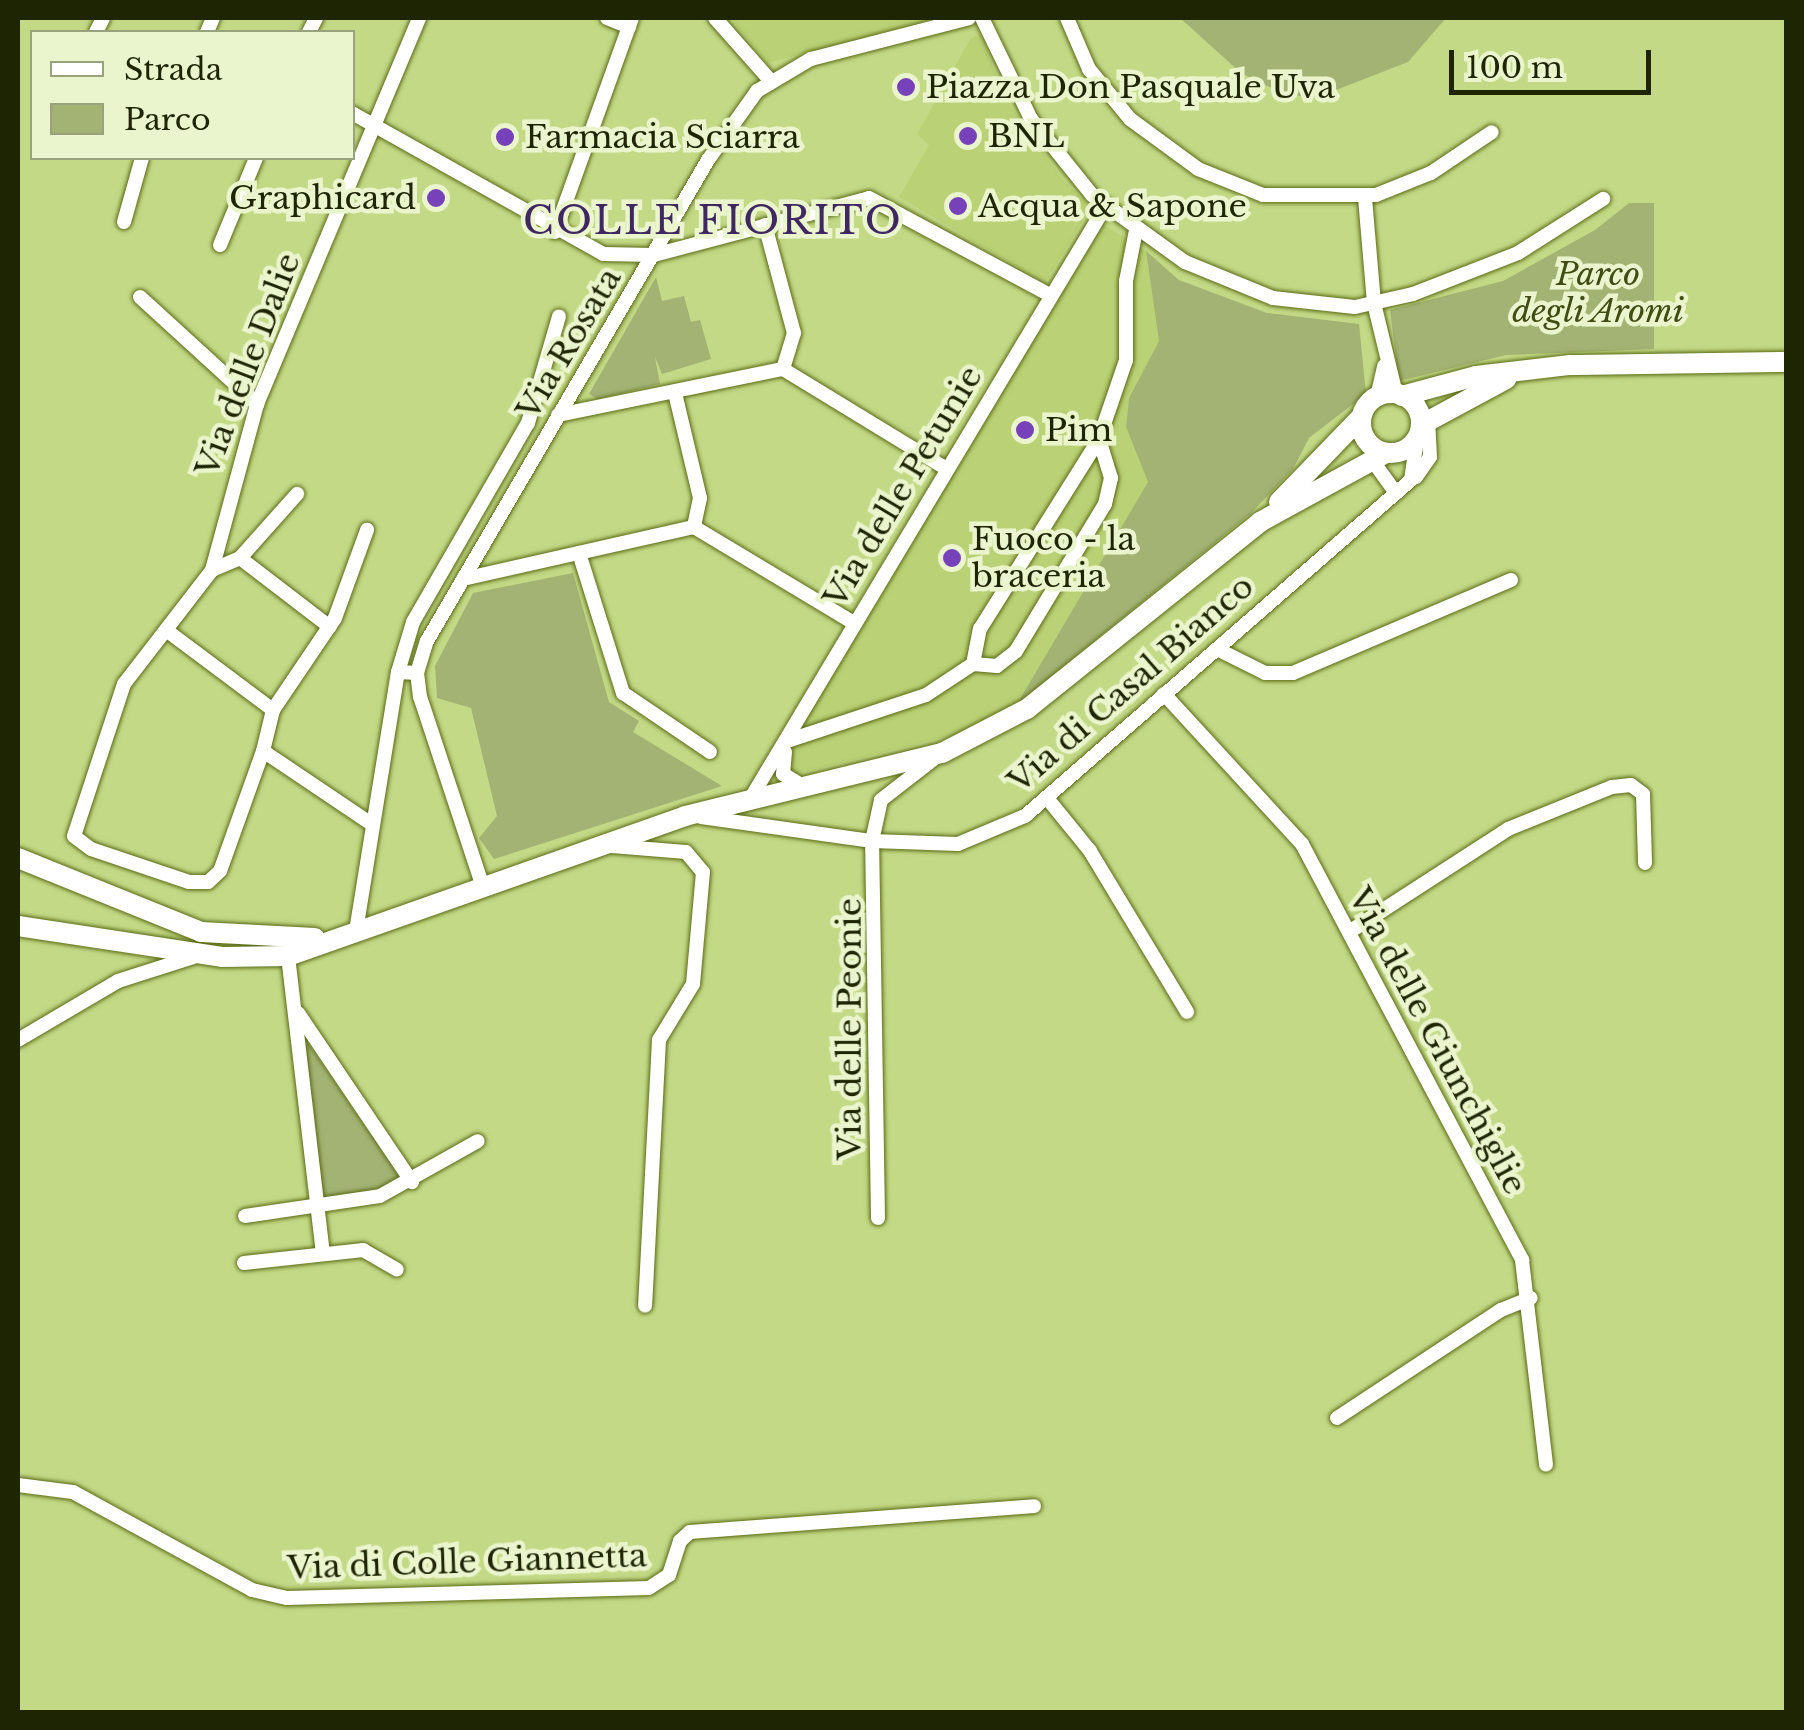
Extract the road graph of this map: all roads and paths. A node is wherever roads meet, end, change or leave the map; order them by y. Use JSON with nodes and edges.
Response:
{"nodes":[{"id":1,"x":419,"y":18,"type":"edge"},
{"id":2,"x":607,"y":18,"type":"edge"},
{"id":3,"x":715,"y":18,"type":"edge"},
{"id":4,"x":969,"y":18,"type":"edge"},
{"id":5,"x":982,"y":18,"type":"edge"},
{"id":6,"x":1067,"y":18,"type":"edge"},
{"id":7,"x":631,"y":22,"type":"edge"},
{"id":8,"x":769,"y":79,"type":"junction"},
{"id":9,"x":355,"y":115,"type":"edge"},
{"id":10,"x":374,"y":123,"type":"junction"},
{"id":11,"x":1492,"y":132,"type":"dead end"},
{"id":12,"x":141,"y":160,"type":"edge"},
{"id":13,"x":255,"y":160,"type":"edge"},
{"id":14,"x":1365,"y":198,"type":"junction"},
{"id":15,"x":1604,"y":200,"type":"dead end"},
{"id":16,"x":1105,"y":207,"type":"junction"},
{"id":17,"x":124,"y":222,"type":"dead end"},
{"id":18,"x":765,"y":225,"type":"junction"},
{"id":19,"x":1136,"y":230,"type":"junction"},
{"id":20,"x":554,"y":232,"type":"junction"},
{"id":21,"x":220,"y":245,"type":"dead end"},
{"id":22,"x":654,"y":255,"type":"junction"},
{"id":23,"x":1050,"y":295,"type":"junction"},
{"id":24,"x":140,"y":297,"type":"dead end"},
{"id":25,"x":1374,"y":302,"type":"junction"},
{"id":26,"x":559,"y":316,"type":"dead end"},
{"id":27,"x":1786,"y":362,"type":"edge"},
{"id":28,"x":783,"y":370,"type":"junction"},
{"id":29,"x":1526,"y":370,"type":"junction"},
{"id":30,"x":674,"y":393,"type":"junction"},
{"id":31,"x":1392,"y":395,"type":"junction"},
{"id":32,"x":256,"y":404,"type":"junction"},
{"id":33,"x":558,"y":416,"type":"junction"},
{"id":34,"x":1361,"y":417,"type":"junction"},
{"id":35,"x":1422,"y":428,"type":"junction"},
{"id":36,"x":1099,"y":439,"type":"junction"},
{"id":37,"x":1379,"y":456,"type":"junction"},
{"id":38,"x":945,"y":468,"type":"junction"},
{"id":39,"x":1411,"y":480,"type":"junction"},
{"id":40,"x":1396,"y":493,"type":"junction"},
{"id":41,"x":297,"y":494,"type":"dead end"},
{"id":42,"x":1260,"y":522,"type":"junction"},
{"id":43,"x":694,"y":527,"type":"junction"},
{"id":44,"x":367,"y":530,"type":"dead end"},
{"id":45,"x":579,"y":552,"type":"junction"},
{"id":46,"x":240,"y":558,"type":"junction"},
{"id":47,"x":212,"y":570,"type":"junction"},
{"id":48,"x":463,"y":578,"type":"junction"},
{"id":49,"x":1511,"y":580,"type":"dead end"},
{"id":50,"x":854,"y":623,"type":"junction"},
{"id":51,"x":330,"y":627,"type":"junction"},
{"id":52,"x":166,"y":630,"type":"junction"},
{"id":53,"x":1219,"y":650,"type":"junction"},
{"id":54,"x":973,"y":664,"type":"junction"},
{"id":55,"x":398,"y":672,"type":"junction"},
{"id":56,"x":417,"y":672,"type":"junction"},
{"id":57,"x":1164,"y":694,"type":"junction"},
{"id":58,"x":272,"y":710,"type":"junction"},
{"id":59,"x":787,"y":742,"type":"junction"},
{"id":60,"x":263,"y":751,"type":"junction"},
{"id":61,"x":710,"y":752,"type":"dead end"},
{"id":62,"x":942,"y":753,"type":"junction"},
{"id":63,"x":805,"y":787,"type":"junction"},
{"id":64,"x":752,"y":796,"type":"junction"},
{"id":65,"x":1047,"y":798,"type":"junction"},
{"id":66,"x":685,"y":816,"type":"junction"},
{"id":67,"x":370,"y":823,"type":"junction"},
{"id":68,"x":872,"y":840,"type":"junction"},
{"id":69,"x":597,"y":845,"type":"junction"},
{"id":70,"x":22,"y":856,"type":"edge"},
{"id":71,"x":1645,"y":863,"type":"dead end"},
{"id":72,"x":482,"y":884,"type":"junction"},
{"id":73,"x":18,"y":926,"type":"edge"},
{"id":74,"x":356,"y":931,"type":"junction"},
{"id":75,"x":1349,"y":932,"type":"junction"},
{"id":76,"x":110,"y":942,"type":"junction"},
{"id":77,"x":203,"y":955,"type":"junction"},
{"id":78,"x":288,"y":956,"type":"junction"},
{"id":79,"x":118,"y":981,"type":"junction"},
{"id":80,"x":294,"y":1008,"type":"junction"},
{"id":81,"x":1188,"y":1012,"type":"dead end"},
{"id":82,"x":18,"y":1040,"type":"edge"},
{"id":83,"x":478,"y":1140,"type":"dead end"},
{"id":84,"x":412,"y":1182,"type":"junction"},
{"id":85,"x":318,"y":1209,"type":"junction"},
{"id":86,"x":245,"y":1216,"type":"dead end"},
{"id":87,"x":878,"y":1218,"type":"dead end"},
{"id":88,"x":323,"y":1254,"type":"junction"},
{"id":89,"x":244,"y":1263,"type":"dead end"},
{"id":90,"x":397,"y":1270,"type":"dead end"},
{"id":91,"x":1531,"y":1298,"type":"junction"},
{"id":92,"x":645,"y":1306,"type":"dead end"},
{"id":93,"x":1337,"y":1418,"type":"dead end"},
{"id":94,"x":1546,"y":1466,"type":"dead end"},
{"id":95,"x":18,"y":1486,"type":"edge"},
{"id":96,"x":1034,"y":1506,"type":"dead end"}],
"edges":[{"from":1,"to":10,"type":"street","name":"Via delle Dalie"},
{"from":2,"to":7,"type":"street"},
{"from":3,"to":8,"type":"street"},
{"from":4,"to":8,"type":"street","name":"Via Rosata"},
{"from":5,"to":16,"type":"street"},
{"from":6,"to":14,"type":"street"},
{"from":7,"to":20,"type":"street"},
{"from":8,"to":22,"type":"street","name":"Via Rosata"},
{"from":9,"to":10,"type":"street"},
{"from":10,"to":20,"type":"street"},
{"from":10,"to":32,"type":"street","name":"Via delle Dalie"},
{"from":11,"to":14,"type":"street"},
{"from":12,"to":17,"type":"street"},
{"from":13,"to":21,"type":"street"},
{"from":14,"to":25,"type":"street"},
{"from":15,"to":25,"type":"street"},
{"from":16,"to":19,"type":"street"},
{"from":16,"to":23,"type":"street","name":"Via delle Petunie"},
{"from":18,"to":22,"type":"street"},
{"from":18,"to":23,"type":"street"},
{"from":18,"to":28,"type":"street"},
{"from":19,"to":25,"type":"street"},
{"from":19,"to":36,"type":"street"},
{"from":20,"to":22,"type":"street"},
{"from":22,"to":33,"type":"street","name":"Via Rosata"},
{"from":23,"to":38,"type":"street","name":"Via delle Petunie"},
{"from":24,"to":32,"type":"street"},
{"from":25,"to":31,"type":"street"},
{"from":26,"to":55,"type":"street","name":"Via Rosata"},
{"from":27,"to":29,"type":"main road"},
{"from":28,"to":30,"type":"street"},
{"from":28,"to":38,"type":"street"},
{"from":29,"to":31,"type":"main road"},
{"from":29,"to":35,"type":"main road"},
{"from":30,"to":33,"type":"street"},
{"from":30,"to":43,"type":"street"},
{"from":31,"to":34,"type":"main road"},
{"from":31,"to":35,"type":"main road"},
{"from":32,"to":47,"type":"street","name":"Via delle Dalie"},
{"from":33,"to":48,"type":"street","name":"Via Rosata"},
{"from":34,"to":37,"type":"main road"},
{"from":34,"to":42,"type":"main road"},
{"from":35,"to":37,"type":"main road"},
{"from":35,"to":39,"type":"street"},
{"from":35,"to":39,"type":"street"},
{"from":36,"to":54,"type":"street"},
{"from":36,"to":54,"type":"street"},
{"from":37,"to":40,"type":"street"},
{"from":37,"to":42,"type":"main road","name":"Via di Casal Bianco"},
{"from":38,"to":50,"type":"street","name":"Via delle Petunie"},
{"from":39,"to":40,"type":"street","name":"Via di Casal Bianco"},
{"from":40,"to":53,"type":"street","name":"Via di Casal Bianco"},
{"from":41,"to":46,"type":"street"},
{"from":42,"to":62,"type":"main road","name":"Via di Casal Bianco"},
{"from":43,"to":45,"type":"street"},
{"from":43,"to":50,"type":"street"},
{"from":44,"to":51,"type":"street"},
{"from":45,"to":48,"type":"street"},
{"from":45,"to":61,"type":"street"},
{"from":46,"to":47,"type":"street"},
{"from":46,"to":51,"type":"street"},
{"from":47,"to":52,"type":"street"},
{"from":48,"to":56,"type":"street","name":"Via Rosata"},
{"from":49,"to":53,"type":"street"},
{"from":50,"to":59,"type":"street","name":"Via delle Petunie"},
{"from":51,"to":58,"type":"street"},
{"from":52,"to":58,"type":"street"},
{"from":52,"to":60,"type":"street"},
{"from":53,"to":57,"type":"street","name":"Via di Casal Bianco"},
{"from":54,"to":59,"type":"street"},
{"from":55,"to":56,"type":"street"},
{"from":55,"to":67,"type":"street","name":"Via Rosata"},
{"from":56,"to":72,"type":"street"},
{"from":57,"to":65,"type":"street","name":"Via di Casal Bianco"},
{"from":57,"to":75,"type":"street","name":"Via delle Giunchiglie"},
{"from":58,"to":60,"type":"street"},
{"from":59,"to":63,"type":"street"},
{"from":59,"to":64,"type":"street","name":"Via delle Petunie"},
{"from":60,"to":67,"type":"street"},
{"from":62,"to":63,"type":"main road","name":"Via di Casal Bianco"},
{"from":62,"to":68,"type":"street","name":"Via di Casal Bianco"},
{"from":63,"to":64,"type":"main road","name":"Via di Casal Bianco"},
{"from":64,"to":66,"type":"main road","name":"Via di Casal Bianco"},
{"from":65,"to":68,"type":"street","name":"Via di Casal Bianco"},
{"from":65,"to":81,"type":"street"},
{"from":66,"to":68,"type":"street","name":"Via di Casal Bianco"},
{"from":66,"to":69,"type":"main road","name":"Via di Casal Bianco"},
{"from":67,"to":74,"type":"street","name":"Via Rosata"},
{"from":68,"to":87,"type":"street","name":"Via delle Peonie"},
{"from":69,"to":72,"type":"main road","name":"Via di Casal Bianco"},
{"from":69,"to":92,"type":"street"},
{"from":70,"to":74,"type":"main road","name":"Via di Casal Bianco"},
{"from":71,"to":75,"type":"street"},
{"from":72,"to":74,"type":"main road","name":"Via di Casal Bianco"},
{"from":73,"to":76,"type":"main road","name":"Via di Casal Bianco"},
{"from":74,"to":78,"type":"main road","name":"Via di Casal Bianco"},
{"from":75,"to":91,"type":"street","name":"Via delle Giunchiglie"},
{"from":76,"to":77,"type":"main road","name":"Via di Casal Bianco"},
{"from":76,"to":79,"type":"street"},
{"from":77,"to":78,"type":"main road","name":"Via di Casal Bianco"},
{"from":77,"to":79,"type":"street"},
{"from":78,"to":80,"type":"street"},
{"from":79,"to":82,"type":"street"},
{"from":80,"to":84,"type":"street"},
{"from":80,"to":85,"type":"street"},
{"from":83,"to":84,"type":"street"},
{"from":84,"to":85,"type":"street"},
{"from":85,"to":86,"type":"street"},
{"from":85,"to":88,"type":"street"},
{"from":88,"to":89,"type":"street"},
{"from":88,"to":90,"type":"street"},
{"from":91,"to":93,"type":"street"},
{"from":91,"to":94,"type":"street","name":"Via delle Giunchiglie"},
{"from":95,"to":96,"type":"street","name":"Via di Colle Giannetta"}]}
